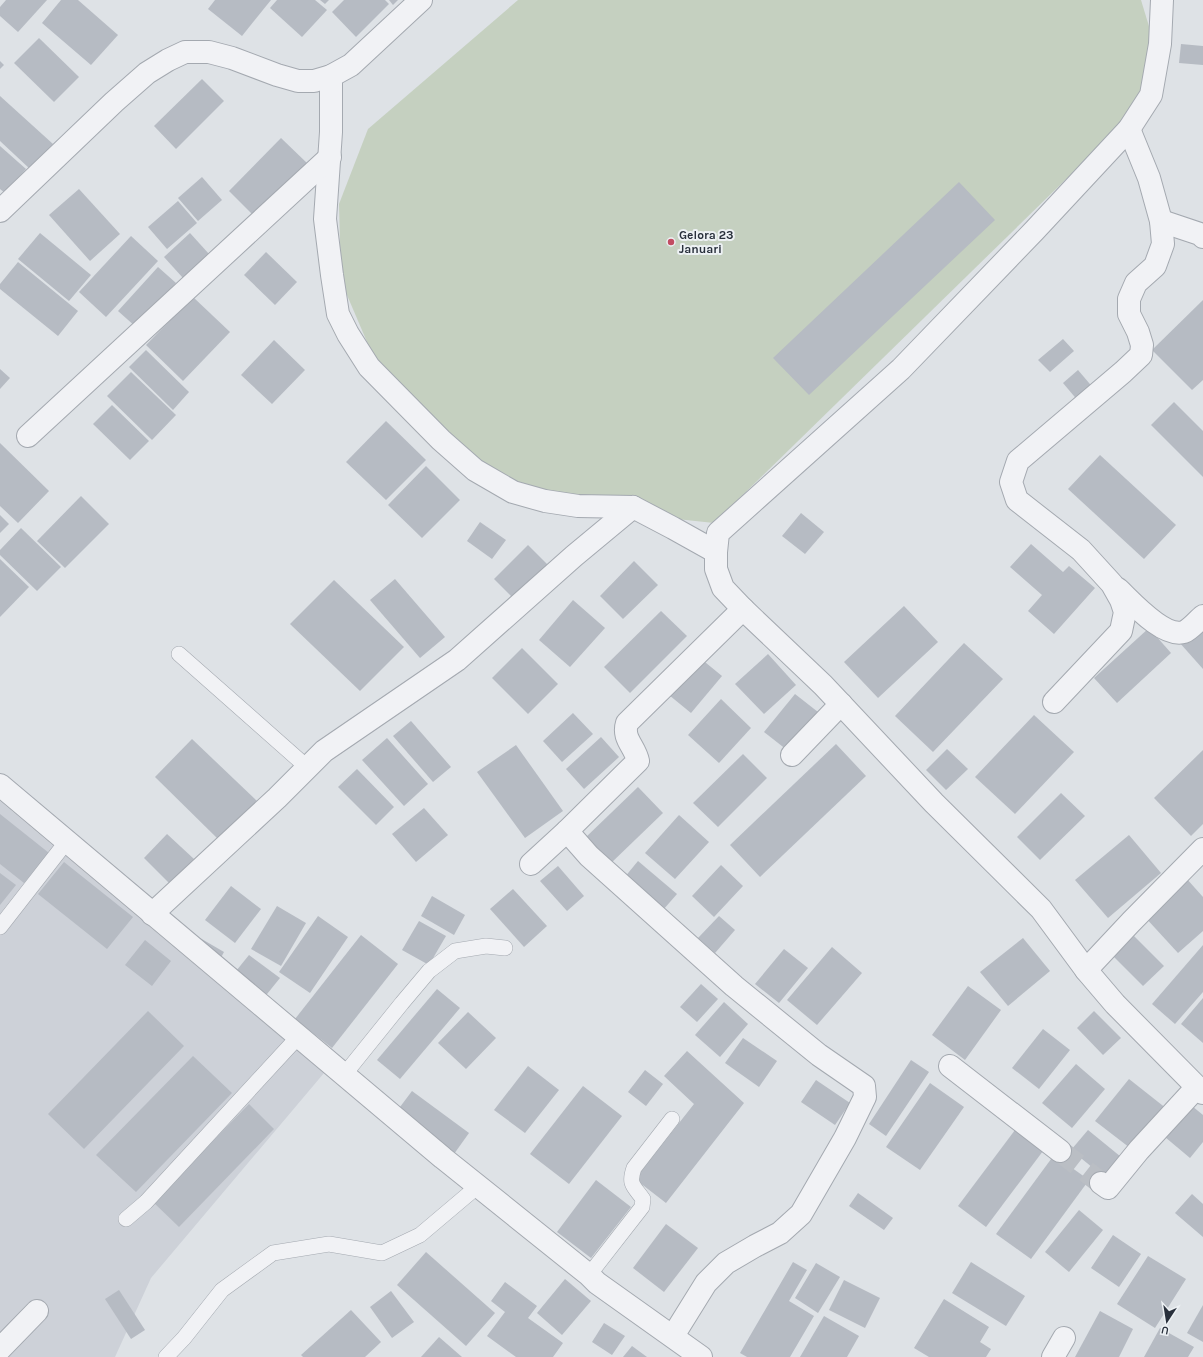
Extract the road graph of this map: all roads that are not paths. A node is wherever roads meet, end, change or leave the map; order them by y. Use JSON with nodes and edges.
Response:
{"nodes":[{"id":1,"x":421,"y":0,"type":"edge"},
{"id":2,"x":1162,"y":0,"type":"edge"},
{"id":3,"x":331,"y":76,"type":"junction"},
{"id":4,"x":1130,"y":129,"type":"junction"},
{"id":5,"x":330,"y":157,"type":"junction"},
{"id":6,"x":0,"y":211,"type":"edge"},
{"id":7,"x":1160,"y":221,"type":"junction"},
{"id":8,"x":1203,"y":237,"type":"edge"},
{"id":9,"x":28,"y":436,"type":"dead end"},
{"id":10,"x":633,"y":507,"type":"junction"},
{"id":11,"x":716,"y":552,"type":"junction"},
{"id":12,"x":1112,"y":584,"type":"junction"},
{"id":13,"x":743,"y":609,"type":"junction"},
{"id":14,"x":1203,"y":616,"type":"edge"},
{"id":15,"x":179,"y":654,"type":"dead end"},
{"id":16,"x":1054,"y":702,"type":"dead end"},
{"id":17,"x":842,"y":704,"type":"junction"},
{"id":18,"x":792,"y":755,"type":"dead end"},
{"id":19,"x":308,"y":768,"type":"junction"},
{"id":20,"x":0,"y":785,"type":"edge"},
{"id":21,"x":567,"y":831,"type":"junction"},
{"id":22,"x":66,"y":841,"type":"junction"},
{"id":23,"x":1203,"y":849,"type":"edge"},
{"id":24,"x":531,"y":864,"type":"dead end"},
{"id":25,"x":152,"y":914,"type":"junction"},
{"id":26,"x":0,"y":927,"type":"edge"},
{"id":27,"x":505,"y":948,"type":"dead end"},
{"id":28,"x":1086,"y":970,"type":"junction"},
{"id":29,"x":298,"y":1037,"type":"junction"},
{"id":30,"x":950,"y":1066,"type":"dead end"},
{"id":31,"x":344,"y":1075,"type":"junction"},
{"id":32,"x":1200,"y":1090,"type":"edge"},
{"id":33,"x":672,"y":1119,"type":"dead end"},
{"id":34,"x":1060,"y":1151,"type":"tunnel mouth"},
{"id":35,"x":1101,"y":1183,"type":"dead end"},
{"id":36,"x":478,"y":1186,"type":"junction"},
{"id":37,"x":126,"y":1219,"type":"dead end"},
{"id":38,"x":589,"y":1275,"type":"junction"},
{"id":39,"x":37,"y":1311,"type":"dead end"},
{"id":40,"x":673,"y":1336,"type":"junction"},
{"id":41,"x":1064,"y":1338,"type":"dead end"},
{"id":42,"x":0,"y":1349,"type":"edge"},
{"id":43,"x":166,"y":1357,"type":"edge"},
{"id":44,"x":701,"y":1357,"type":"edge"},
{"id":45,"x":1053,"y":1357,"type":"edge"}],
"edges":[{"from":1,"to":3,"type":"street"},
{"from":2,"to":4,"type":"street"},
{"from":3,"to":5,"type":"street"},
{"from":3,"to":6,"type":"street"},
{"from":4,"to":7,"type":"street"},
{"from":4,"to":11,"type":"street"},
{"from":5,"to":9,"type":"street"},
{"from":5,"to":10,"type":"street"},
{"from":7,"to":8,"type":"street"},
{"from":7,"to":12,"type":"street"},
{"from":10,"to":11,"type":"street"},
{"from":10,"to":19,"type":"street"},
{"from":11,"to":13,"type":"street"},
{"from":12,"to":14,"type":"street"},
{"from":12,"to":16,"type":"street"},
{"from":13,"to":17,"type":"street"},
{"from":13,"to":21,"type":"street"},
{"from":15,"to":19,"type":"lane"},
{"from":17,"to":18,"type":"street"},
{"from":17,"to":28,"type":"street"},
{"from":19,"to":25,"type":"street"},
{"from":20,"to":22,"type":"street"},
{"from":21,"to":24,"type":"street"},
{"from":21,"to":40,"type":"street"},
{"from":22,"to":25,"type":"street"},
{"from":22,"to":26,"type":"lane"},
{"from":23,"to":28,"type":"street"},
{"from":25,"to":29,"type":"street"},
{"from":27,"to":31,"type":"lane"},
{"from":28,"to":32,"type":"street"},
{"from":29,"to":31,"type":"street"},
{"from":29,"to":37,"type":"lane"},
{"from":30,"to":34,"type":"street"},
{"from":31,"to":36,"type":"street"},
{"from":32,"to":35,"type":"street"},
{"from":33,"to":38,"type":"lane"},
{"from":36,"to":38,"type":"street"},
{"from":36,"to":43,"type":"lane"},
{"from":38,"to":40,"type":"street"},
{"from":39,"to":42,"type":"street"},
{"from":40,"to":44,"type":"street"},
{"from":41,"to":45,"type":"street"}]}
